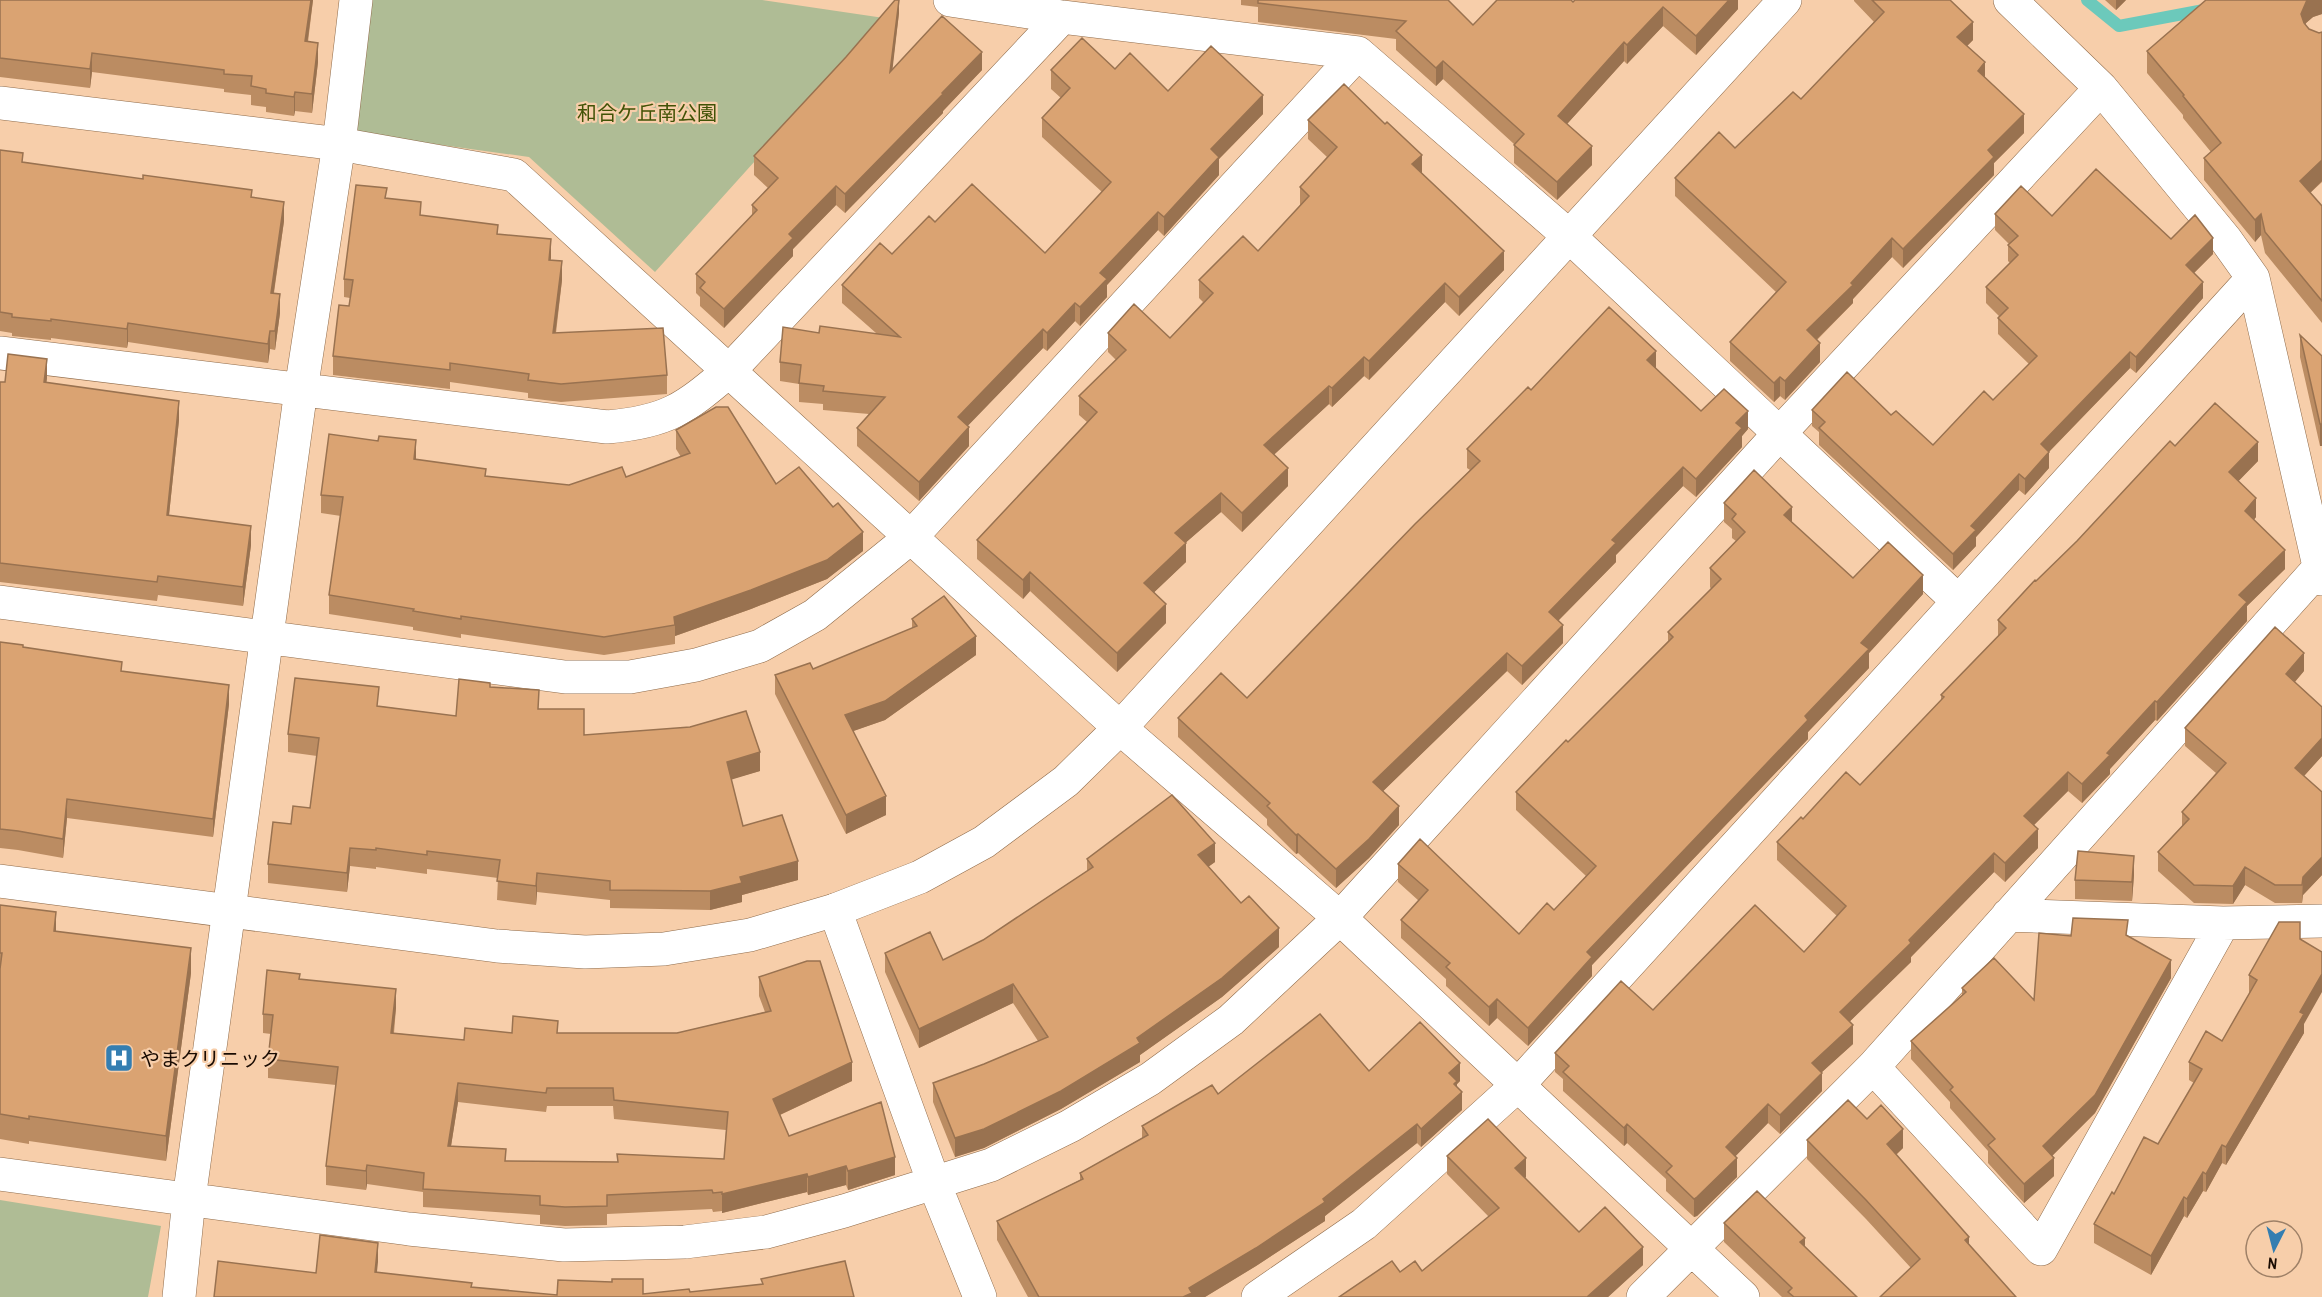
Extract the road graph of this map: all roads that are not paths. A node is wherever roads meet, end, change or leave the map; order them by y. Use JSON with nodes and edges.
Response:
{"nodes":[{"id":1,"x":356,"y":0,"type":"edge"},
{"id":2,"x":950,"y":0,"type":"edge"},
{"id":3,"x":1785,"y":0,"type":"edge"},
{"id":4,"x":2010,"y":0,"type":"edge"},
{"id":5,"x":1062,"y":17,"type":"junction"},
{"id":6,"x":1358,"y":53,"type":"junction"},
{"id":7,"x":2101,"y":88,"type":"junction"},
{"id":8,"x":0,"y":103,"type":"edge"},
{"id":9,"x":339,"y":144,"type":"junction"},
{"id":10,"x":1569,"y":236,"type":"junction"},
{"id":11,"x":2253,"y":278,"type":"junction"},
{"id":12,"x":0,"y":353,"type":"edge"},
{"id":13,"x":729,"y":371,"type":"junction"},
{"id":14,"x":301,"y":390,"type":"junction"},
{"id":15,"x":1779,"y":434,"type":"junction"},
{"id":16,"x":909,"y":537,"type":"junction"},
{"id":17,"x":2321,"y":573,"type":"edge"},
{"id":18,"x":1958,"y":601,"type":"junction"},
{"id":19,"x":0,"y":602,"type":"edge"},
{"id":20,"x":267,"y":637,"type":"junction"},
{"id":21,"x":1120,"y":728,"type":"junction"},
{"id":22,"x":0,"y":881,"type":"edge"},
{"id":23,"x":228,"y":909,"type":"junction"},
{"id":24,"x":835,"y":910,"type":"junction"},
{"id":25,"x":2008,"y":915,"type":"junction"},
{"id":26,"x":1340,"y":918,"type":"junction"},
{"id":27,"x":2322,"y":921,"type":"edge"},
{"id":28,"x":2223,"y":923,"type":"junction"},
{"id":29,"x":1873,"y":1067,"type":"junction"},
{"id":30,"x":1519,"y":1084,"type":"junction"},
{"id":31,"x":0,"y":1174,"type":"edge"},
{"id":32,"x":934,"y":1184,"type":"junction"},
{"id":33,"x":189,"y":1199,"type":"junction"},
{"id":34,"x":1691,"y":1248,"type":"junction"},
{"id":35,"x":179,"y":1297,"type":"edge"},
{"id":36,"x":980,"y":1297,"type":"edge"},
{"id":37,"x":1258,"y":1297,"type":"edge"},
{"id":38,"x":1643,"y":1297,"type":"edge"},
{"id":39,"x":1743,"y":1297,"type":"edge"}],
"edges":[{"from":1,"to":9,"type":"street"},
{"from":2,"to":5,"type":"street"},
{"from":3,"to":10,"type":"street"},
{"from":4,"to":7,"type":"street"},
{"from":5,"to":6,"type":"street"},
{"from":5,"to":13,"type":"street"},
{"from":6,"to":10,"type":"street"},
{"from":6,"to":16,"type":"street"},
{"from":7,"to":11,"type":"street"},
{"from":7,"to":15,"type":"street"},
{"from":8,"to":9,"type":"street"},
{"from":9,"to":13,"type":"street"},
{"from":9,"to":14,"type":"street"},
{"from":10,"to":15,"type":"street"},
{"from":10,"to":21,"type":"street"},
{"from":11,"to":17,"type":"street"},
{"from":11,"to":18,"type":"street"},
{"from":12,"to":14,"type":"street"},
{"from":13,"to":14,"type":"street"},
{"from":13,"to":16,"type":"street"},
{"from":14,"to":20,"type":"street"},
{"from":15,"to":18,"type":"street"},
{"from":15,"to":26,"type":"street"},
{"from":16,"to":20,"type":"street"},
{"from":16,"to":21,"type":"street"},
{"from":17,"to":25,"type":"street"},
{"from":18,"to":30,"type":"street"},
{"from":19,"to":20,"type":"street"},
{"from":20,"to":23,"type":"street"},
{"from":21,"to":24,"type":"street"},
{"from":21,"to":26,"type":"street"},
{"from":22,"to":23,"type":"street"},
{"from":23,"to":24,"type":"street"},
{"from":23,"to":33,"type":"street"},
{"from":24,"to":32,"type":"street"},
{"from":25,"to":28,"type":"street"},
{"from":25,"to":29,"type":"street"},
{"from":26,"to":30,"type":"street"},
{"from":26,"to":32,"type":"street"},
{"from":27,"to":28,"type":"street"},
{"from":28,"to":29,"type":"street"},
{"from":29,"to":34,"type":"street"},
{"from":30,"to":34,"type":"street"},
{"from":30,"to":37,"type":"street"},
{"from":31,"to":33,"type":"street"},
{"from":32,"to":33,"type":"street"},
{"from":32,"to":36,"type":"street"},
{"from":33,"to":35,"type":"street"},
{"from":34,"to":38,"type":"street"},
{"from":34,"to":39,"type":"street"}]}
